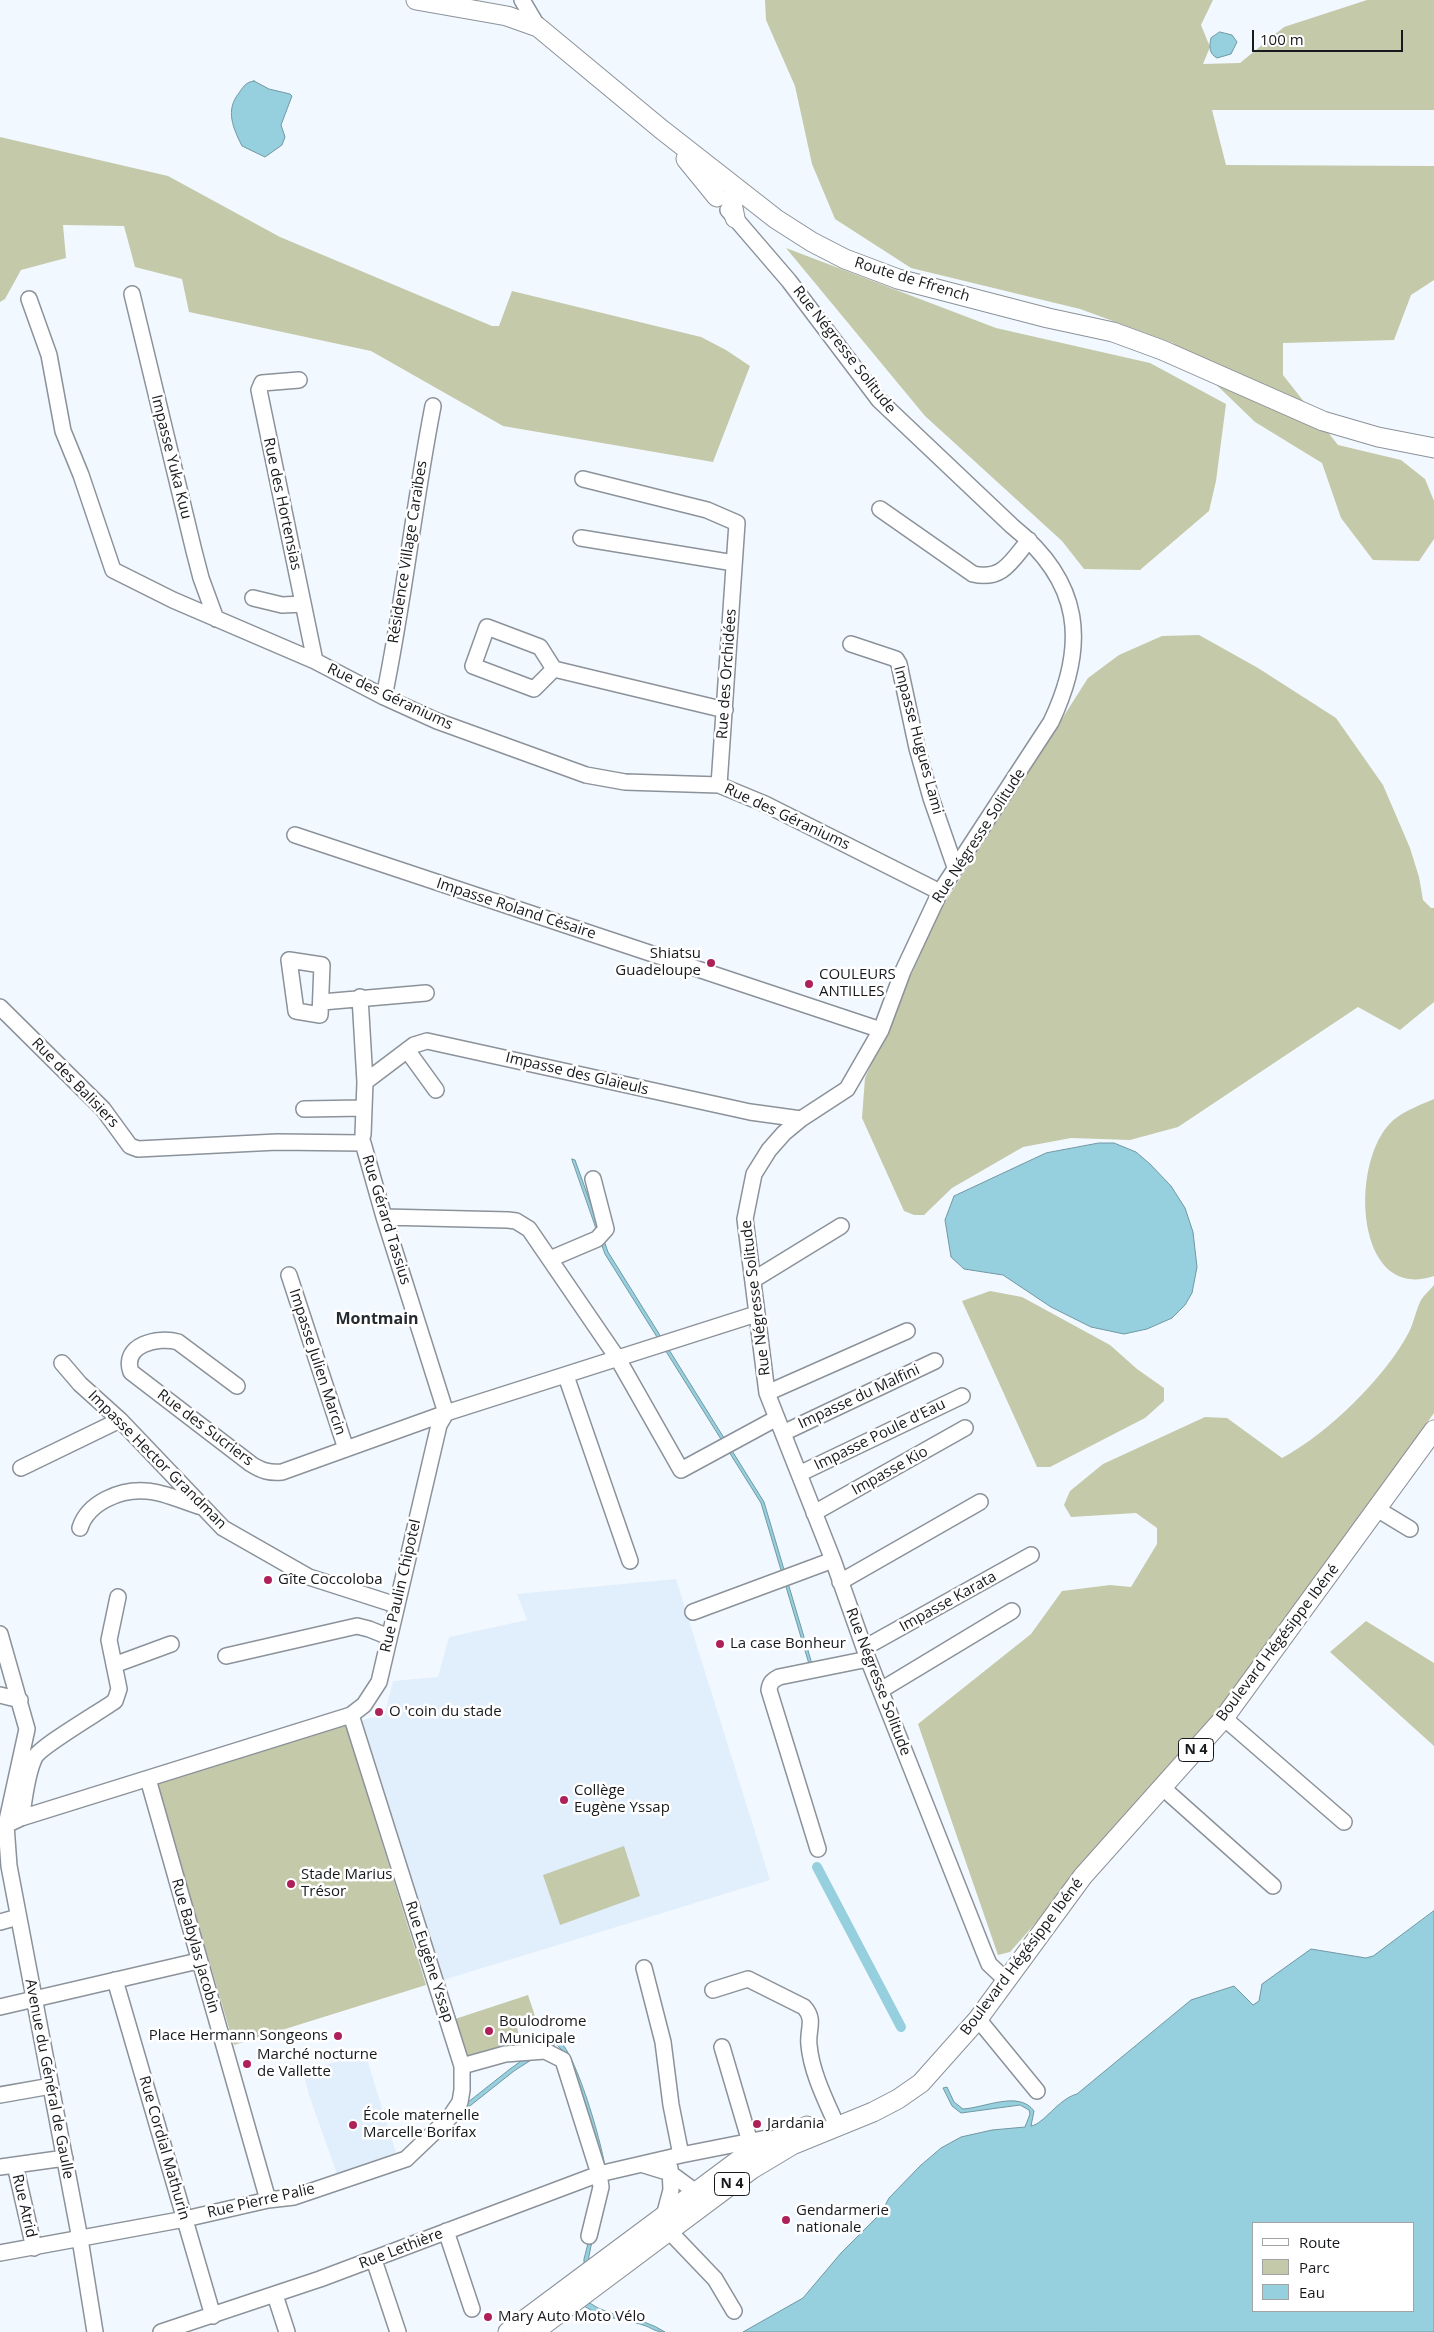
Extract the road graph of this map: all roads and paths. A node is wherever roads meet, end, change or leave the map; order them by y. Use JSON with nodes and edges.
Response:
{"nodes":[{"id":1,"x":416,"y":0,"type":"edge"},
{"id":2,"x":521,"y":0,"type":"edge"},
{"id":3,"x":530,"y":24,"type":"junction"},
{"id":4,"x":661,"y":129,"type":"junction"},
{"id":5,"x":728,"y":182,"type":"junction"},
{"id":6,"x":717,"y":197,"type":"junction"},
{"id":7,"x":735,"y":218,"type":"junction"},
{"id":8,"x":132,"y":294,"type":"dead end"},
{"id":9,"x":29,"y":299,"type":"dead end"},
{"id":10,"x":299,"y":380,"type":"dead end"},
{"id":11,"x":433,"y":406,"type":"dead end"},
{"id":12,"x":1434,"y":448,"type":"edge"},
{"id":13,"x":583,"y":479,"type":"dead end"},
{"id":14,"x":880,"y":508,"type":"dead end"},
{"id":15,"x":581,"y":538,"type":"dead end"},
{"id":16,"x":1029,"y":540,"type":"junction"},
{"id":17,"x":734,"y":563,"type":"junction"},
{"id":18,"x":253,"y":598,"type":"dead end"},
{"id":19,"x":303,"y":604,"type":"junction"},
{"id":20,"x":216,"y":618,"type":"junction"},
{"id":21,"x":851,"y":644,"type":"dead end"},
{"id":22,"x":315,"y":661,"type":"junction"},
{"id":23,"x":554,"y":669,"type":"junction"},
{"id":24,"x":384,"y":697,"type":"junction"},
{"id":25,"x":726,"y":710,"type":"junction"},
{"id":26,"x":719,"y":785,"type":"junction"},
{"id":27,"x":295,"y":835,"type":"dead end"},
{"id":28,"x":955,"y":866,"type":"junction"},
{"id":29,"x":940,"y":892,"type":"junction"},
{"id":30,"x":426,"y":993,"type":"dead end"},
{"id":31,"x":360,"y":997,"type":"junction"},
{"id":32,"x":322,"y":1002,"type":"dead end"},
{"id":33,"x":0,"y":1007,"type":"edge"},
{"id":34,"x":881,"y":1030,"type":"junction"},
{"id":35,"x":407,"y":1050,"type":"junction"},
{"id":36,"x":365,"y":1082,"type":"junction"},
{"id":37,"x":436,"y":1090,"type":"dead end"},
{"id":38,"x":363,"y":1108,"type":"junction"},
{"id":39,"x":304,"y":1109,"type":"dead end"},
{"id":40,"x":801,"y":1119,"type":"junction"},
{"id":41,"x":363,"y":1135,"type":"dead end"},
{"id":42,"x":153,"y":1148,"type":"joint"},
{"id":43,"x":593,"y":1179,"type":"dead end"},
{"id":44,"x":384,"y":1217,"type":"junction"},
{"id":45,"x":841,"y":1226,"type":"dead end"},
{"id":46,"x":550,"y":1259,"type":"junction"},
{"id":47,"x":289,"y":1275,"type":"dead end"},
{"id":48,"x":752,"y":1280,"type":"junction"},
{"id":49,"x":756,"y":1314,"type":"junction"},
{"id":50,"x":907,"y":1331,"type":"dead end"},
{"id":51,"x":618,"y":1359,"type":"junction"},
{"id":52,"x":935,"y":1361,"type":"dead end"},
{"id":53,"x":62,"y":1363,"type":"dead end"},
{"id":54,"x":566,"y":1376,"type":"junction"},
{"id":55,"x":237,"y":1386,"type":"dead end"},
{"id":56,"x":767,"y":1392,"type":"junction"},
{"id":57,"x":962,"y":1396,"type":"dead end"},
{"id":58,"x":446,"y":1413,"type":"junction"},
{"id":59,"x":777,"y":1418,"type":"junction"},
{"id":60,"x":120,"y":1420,"type":"junction"},
{"id":61,"x":965,"y":1428,"type":"dead end"},
{"id":62,"x":1434,"y":1430,"type":"edge"},
{"id":63,"x":783,"y":1433,"type":"junction"},
{"id":64,"x":346,"y":1449,"type":"junction"},
{"id":65,"x":22,"y":1468,"type":"dead end"},
{"id":66,"x":799,"y":1474,"type":"junction"},
{"id":67,"x":980,"y":1502,"type":"dead end"},
{"id":68,"x":202,"y":1508,"type":"junction"},
{"id":69,"x":1376,"y":1509,"type":"junction"},
{"id":70,"x":814,"y":1513,"type":"junction"},
{"id":71,"x":80,"y":1528,"type":"dead end"},
{"id":72,"x":1410,"y":1529,"type":"dead end"},
{"id":73,"x":1031,"y":1555,"type":"dead end"},
{"id":74,"x":833,"y":1560,"type":"junction"},
{"id":75,"x":630,"y":1561,"type":"dead end"},
{"id":76,"x":840,"y":1582,"type":"junction"},
{"id":77,"x":118,"y":1597,"type":"dead end"},
{"id":78,"x":396,"y":1605,"type":"junction"},
{"id":79,"x":1012,"y":1611,"type":"dead end"},
{"id":80,"x":693,"y":1612,"type":"dead end"},
{"id":81,"x":0,"y":1634,"type":"edge"},
{"id":82,"x":389,"y":1637,"type":"junction"},
{"id":83,"x":171,"y":1644,"type":"dead end"},
{"id":84,"x":866,"y":1654,"type":"junction"},
{"id":85,"x":226,"y":1656,"type":"dead end"},
{"id":86,"x":114,"y":1665,"type":"junction"},
{"id":87,"x":881,"y":1690,"type":"junction"},
{"id":88,"x":0,"y":1695,"type":"edge"},
{"id":89,"x":20,"y":1700,"type":"junction"},
{"id":90,"x":351,"y":1715,"type":"junction"},
{"id":91,"x":1224,"y":1718,"type":"junction"},
{"id":92,"x":148,"y":1779,"type":"junction"},
{"id":93,"x":1163,"y":1788,"type":"junction"},
{"id":94,"x":21,"y":1818,"type":"junction"},
{"id":95,"x":1344,"y":1822,"type":"dead end"},
{"id":96,"x":6,"y":1825,"type":"junction"},
{"id":97,"x":818,"y":1848,"type":"dead end"},
{"id":98,"x":1273,"y":1886,"type":"dead end"},
{"id":99,"x":18,"y":1917,"type":"junction"},
{"id":100,"x":0,"y":1922,"type":"edge"},
{"id":101,"x":198,"y":1961,"type":"junction"},
{"id":102,"x":644,"y":1968,"type":"dead end"},
{"id":103,"x":115,"y":1980,"type":"junction"},
{"id":104,"x":1006,"y":1980,"type":"junction"},
{"id":105,"x":713,"y":1990,"type":"dead end"},
{"id":106,"x":34,"y":2000,"type":"junction"},
{"id":107,"x":0,"y":2008,"type":"edge"},
{"id":108,"x":978,"y":2019,"type":"junction"},
{"id":109,"x":722,"y":2047,"type":"dead end"},
{"id":110,"x":941,"y":2058,"type":"junction"},
{"id":111,"x":462,"y":2066,"type":"junction"},
{"id":112,"x":51,"y":2086,"type":"junction"},
{"id":113,"x":1037,"y":2091,"type":"dead end"},
{"id":114,"x":0,"y":2095,"type":"edge"},
{"id":115,"x":833,"y":2117,"type":"junction"},
{"id":116,"x":781,"y":2136,"type":"junction"},
{"id":117,"x":750,"y":2142,"type":"junction"},
{"id":118,"x":714,"y":2148,"type":"junction"},
{"id":119,"x":677,"y":2156,"type":"junction"},
{"id":120,"x":65,"y":2158,"type":"junction"},
{"id":121,"x":640,"y":2165,"type":"junction"},
{"id":122,"x":7,"y":2166,"type":"edge"},
{"id":123,"x":730,"y":2166,"type":"junction"},
{"id":124,"x":670,"y":2173,"type":"junction"},
{"id":125,"x":599,"y":2174,"type":"junction"},
{"id":126,"x":729,"y":2186,"type":"junction"},
{"id":127,"x":703,"y":2197,"type":"junction"},
{"id":128,"x":268,"y":2200,"type":"junction"},
{"id":129,"x":185,"y":2219,"type":"junction"},
{"id":130,"x":667,"y":2224,"type":"junction"},
{"id":131,"x":446,"y":2231,"type":"junction"},
{"id":132,"x":588,"y":2236,"type":"dead end"},
{"id":133,"x":80,"y":2239,"type":"junction"},
{"id":134,"x":34,"y":2248,"type":"junction"},
{"id":135,"x":0,"y":2253,"type":"edge"},
{"id":136,"x":374,"y":2260,"type":"junction"},
{"id":137,"x":275,"y":2295,"type":"junction"},
{"id":138,"x":472,"y":2309,"type":"dead end"},
{"id":139,"x":734,"y":2310,"type":"dead end"},
{"id":140,"x":213,"y":2316,"type":"junction"},
{"id":141,"x":95,"y":2332,"type":"edge"},
{"id":142,"x":160,"y":2332,"type":"edge"},
{"id":143,"x":287,"y":2332,"type":"edge"},
{"id":144,"x":398,"y":2332,"type":"edge"},
{"id":145,"x":508,"y":2332,"type":"edge"},
{"id":146,"x":534,"y":2332,"type":"edge"}],
"edges":[{"from":1,"to":3,"type":"main road","name":"Route de Ffrench"},
{"from":2,"to":3,"type":"street"},
{"from":3,"to":4,"type":"main road","name":"Route de Ffrench"},
{"from":4,"to":5,"type":"main road","name":"Route de Ffrench"},
{"from":4,"to":6,"type":"main road"},
{"from":5,"to":6,"type":"street"},
{"from":5,"to":7,"type":"main road"},
{"from":5,"to":12,"type":"main road","name":"Route de Ffrench"},
{"from":6,"to":7,"type":"street","name":"Rue Négresse Solitude"},
{"from":7,"to":16,"type":"street","name":"Rue Négresse Solitude"},
{"from":8,"to":20,"type":"street","name":"Impasse Yuka Kuu"},
{"from":9,"to":20,"type":"street","name":"Rue des Géraniums"},
{"from":10,"to":19,"type":"street","name":"Rue des Hortensias"},
{"from":11,"to":24,"type":"street","name":"Résidence Village Caraïbes"},
{"from":13,"to":17,"type":"street","name":"Rue des Orchidées"},
{"from":14,"to":16,"type":"street"},
{"from":15,"to":17,"type":"street"},
{"from":16,"to":28,"type":"street","name":"Rue Négresse Solitude"},
{"from":17,"to":25,"type":"street","name":"Rue des Orchidées"},
{"from":18,"to":19,"type":"street"},
{"from":19,"to":22,"type":"street","name":"Rue des Hortensias"},
{"from":20,"to":22,"type":"street","name":"Rue des Géraniums"},
{"from":21,"to":28,"type":"street","name":"Impasse Hugues Lami"},
{"from":22,"to":24,"type":"street","name":"Rue des Géraniums"},
{"from":23,"to":23,"type":"street"},
{"from":23,"to":25,"type":"street"},
{"from":24,"to":26,"type":"street","name":"Rue des Géraniums"},
{"from":25,"to":26,"type":"street","name":"Rue des Orchidées"},
{"from":26,"to":29,"type":"street","name":"Rue des Géraniums"},
{"from":27,"to":34,"type":"street","name":"Impasse Roland Césaire"},
{"from":28,"to":29,"type":"street","name":"Rue Négresse Solitude"},
{"from":29,"to":34,"type":"street","name":"Rue Négresse Solitude"},
{"from":30,"to":31,"type":"street"},
{"from":31,"to":32,"type":"street"},
{"from":31,"to":36,"type":"street"},
{"from":33,"to":42,"type":"street","name":"Rue des Balisiers"},
{"from":34,"to":40,"type":"street","name":"Rue Négresse Solitude"},
{"from":35,"to":36,"type":"street","name":"Impasse des Glaïeuls"},
{"from":35,"to":37,"type":"street"},
{"from":35,"to":40,"type":"street","name":"Impasse des Glaïeuls"},
{"from":36,"to":38,"type":"street"},
{"from":38,"to":39,"type":"street"},
{"from":38,"to":41,"type":"street"},
{"from":40,"to":48,"type":"street","name":"Rue Négresse Solitude"},
{"from":42,"to":44,"type":"street","name":"Rue Gérard Tassius"},
{"from":43,"to":46,"type":"street"},
{"from":44,"to":46,"type":"street"},
{"from":44,"to":58,"type":"street","name":"Rue Gérard Tassius"},
{"from":45,"to":48,"type":"street"},
{"from":46,"to":51,"type":"street"},
{"from":47,"to":64,"type":"street","name":"Impasse Julien Marcin"},
{"from":48,"to":49,"type":"street","name":"Rue Négresse Solitude"},
{"from":49,"to":51,"type":"street"},
{"from":49,"to":56,"type":"street","name":"Rue Négresse Solitude"},
{"from":50,"to":56,"type":"street"},
{"from":51,"to":54,"type":"street"},
{"from":51,"to":59,"type":"street"},
{"from":52,"to":63,"type":"street","name":"Impasse du Malfini"},
{"from":53,"to":60,"type":"street","name":"Impasse Hector Grandman"},
{"from":54,"to":58,"type":"street"},
{"from":54,"to":75,"type":"street"},
{"from":55,"to":64,"type":"street","name":"Rue des Sucriers"},
{"from":56,"to":59,"type":"street","name":"Rue Négresse Solitude"},
{"from":57,"to":66,"type":"street","name":"Impasse Poule d'Eau"},
{"from":58,"to":64,"type":"street","name":"Rue des Sucriers"},
{"from":58,"to":78,"type":"street","name":"Rue Paulin Chipotel"},
{"from":59,"to":63,"type":"street","name":"Rue Négresse Solitude"},
{"from":60,"to":65,"type":"street"},
{"from":60,"to":68,"type":"street","name":"Impasse Hector Grandman"},
{"from":61,"to":70,"type":"street","name":"Impasse Kio"},
{"from":62,"to":69,"type":"main road","name":"Boulevard Hégésippe Ibéné","number":"N 4"},
{"from":63,"to":66,"type":"street","name":"Rue Négresse Solitude"},
{"from":66,"to":70,"type":"street","name":"Rue Négresse Solitude"},
{"from":67,"to":76,"type":"street"},
{"from":68,"to":71,"type":"street"},
{"from":68,"to":78,"type":"street","name":"Impasse Hector Grandman"},
{"from":69,"to":72,"type":"street"},
{"from":69,"to":91,"type":"main road","name":"Boulevard Hégésippe Ibéné","number":"N 4"},
{"from":70,"to":74,"type":"street","name":"Rue Négresse Solitude"},
{"from":73,"to":84,"type":"street","name":"Impasse Karata"},
{"from":74,"to":76,"type":"street","name":"Rue Négresse Solitude"},
{"from":74,"to":80,"type":"street"},
{"from":76,"to":84,"type":"street","name":"Rue Négresse Solitude"},
{"from":77,"to":86,"type":"street"},
{"from":78,"to":82,"type":"street","name":"Rue Paulin Chipotel"},
{"from":79,"to":87,"type":"street"},
{"from":81,"to":89,"type":"street","name":"Avenue du Général de Gaulle"},
{"from":82,"to":85,"type":"street"},
{"from":82,"to":90,"type":"street","name":"Rue Paulin Chipotel"},
{"from":83,"to":86,"type":"street"},
{"from":84,"to":87,"type":"street","name":"Rue Négresse Solitude"},
{"from":84,"to":97,"type":"street","name":"Impasse Karata"},
{"from":86,"to":94,"type":"street"},
{"from":87,"to":104,"type":"street","name":"Rue Négresse Solitude"},
{"from":88,"to":89,"type":"street"},
{"from":89,"to":96,"type":"street","name":"Avenue du Général de Gaulle"},
{"from":90,"to":92,"type":"street","name":"Rue Paulin Chipotel"},
{"from":90,"to":111,"type":"street","name":"Rue Eugène Yssap"},
{"from":91,"to":93,"type":"main road","name":"Boulevard Hégésippe Ibéné","number":"N 4"},
{"from":91,"to":95,"type":"street"},
{"from":92,"to":94,"type":"street","name":"Rue Paulin Chipotel"},
{"from":92,"to":101,"type":"street","name":"Rue Babylas Jacobin"},
{"from":93,"to":98,"type":"street"},
{"from":93,"to":104,"type":"main road","name":"Boulevard Hégésippe Ibéné","number":"N 4"},
{"from":94,"to":96,"type":"street","name":"Rue Paulin Chipotel"},
{"from":96,"to":99,"type":"street","name":"Avenue du Général de Gaulle"},
{"from":99,"to":100,"type":"street"},
{"from":99,"to":106,"type":"street","name":"Avenue du Général de Gaulle"},
{"from":101,"to":103,"type":"street"},
{"from":101,"to":128,"type":"street","name":"Rue Babylas Jacobin"},
{"from":102,"to":119,"type":"street"},
{"from":103,"to":106,"type":"street"},
{"from":103,"to":129,"type":"street","name":"Rue Cordial Mathurin"},
{"from":104,"to":108,"type":"main road","name":"Boulevard Hégésippe Ibéné","number":"N 4"},
{"from":105,"to":115,"type":"street"},
{"from":106,"to":107,"type":"street"},
{"from":106,"to":112,"type":"street","name":"Avenue du Général de Gaulle"},
{"from":108,"to":110,"type":"main road","name":"Boulevard Hégésippe Ibéné","number":"N 4"},
{"from":108,"to":113,"type":"street"},
{"from":109,"to":117,"type":"street"},
{"from":110,"to":115,"type":"main road","name":"Boulevard Hégésippe Ibéné","number":"N 4"},
{"from":110,"to":126,"type":"main road","name":"Boulevard Hégésippe Ibéné","number":"N 4"},
{"from":111,"to":125,"type":"street"},
{"from":111,"to":128,"type":"street","name":"Rue Pierre Palie"},
{"from":112,"to":114,"type":"street"},
{"from":112,"to":120,"type":"street","name":"Avenue du Général de Gaulle"},
{"from":115,"to":116,"type":"main road","name":"Boulevard Hégésippe Ibéné","number":"N 4"},
{"from":116,"to":117,"type":"street","name":"Rue Lethière"},
{"from":116,"to":123,"type":"main road","name":"Boulevard Hégésippe Ibéné","number":"N 4"},
{"from":117,"to":118,"type":"street","name":"Rue Lethière"},
{"from":118,"to":119,"type":"street","name":"Rue Lethière"},
{"from":118,"to":123,"type":"street"},
{"from":119,"to":121,"type":"street","name":"Rue Lethière"},
{"from":119,"to":124,"type":"street"},
{"from":120,"to":122,"type":"street"},
{"from":120,"to":133,"type":"street","name":"Avenue du Général de Gaulle"},
{"from":121,"to":124,"type":"street","name":"Rue Lethière"},
{"from":121,"to":125,"type":"street","name":"Rue Lethière"},
{"from":122,"to":134,"type":"street","name":"Rue Atrid"},
{"from":123,"to":126,"type":"street"},
{"from":123,"to":127,"type":"main road","name":"Boulevard Hégésippe Ibéné","number":"N 4"},
{"from":124,"to":127,"type":"street","name":"Rue Lethière"},
{"from":124,"to":130,"type":"street"},
{"from":125,"to":131,"type":"street","name":"Rue Lethière"},
{"from":125,"to":132,"type":"street"},
{"from":126,"to":127,"type":"main road","name":"Boulevard Hégésippe Ibéné","number":"N 4"},
{"from":127,"to":130,"type":"main road","name":"Boulevard Hégésippe Ibéné","number":"N 4"},
{"from":128,"to":129,"type":"street","name":"Rue Pierre Palie"},
{"from":129,"to":133,"type":"street","name":"Rue Pierre Palie"},
{"from":129,"to":140,"type":"street","name":"Rue Cordial Mathurin"},
{"from":130,"to":139,"type":"street"},
{"from":130,"to":145,"type":"main road","name":"Boulevard Hégésippe Ibéné","number":"N 4"},
{"from":130,"to":146,"type":"main road","name":"Boulevard Hégésippe Ibéné","number":"N 4"},
{"from":131,"to":136,"type":"street","name":"Rue Lethière"},
{"from":131,"to":138,"type":"street"},
{"from":133,"to":134,"type":"street","name":"Rue Pierre Palie"},
{"from":133,"to":141,"type":"street","name":"Avenue du Général de Gaulle"},
{"from":134,"to":135,"type":"street","name":"Rue Pierre Palie"},
{"from":136,"to":137,"type":"street","name":"Rue Lethière"},
{"from":136,"to":144,"type":"street"},
{"from":137,"to":140,"type":"street","name":"Rue Lethière"},
{"from":137,"to":143,"type":"street"},
{"from":140,"to":142,"type":"street","name":"Rue Lethière"}]}
